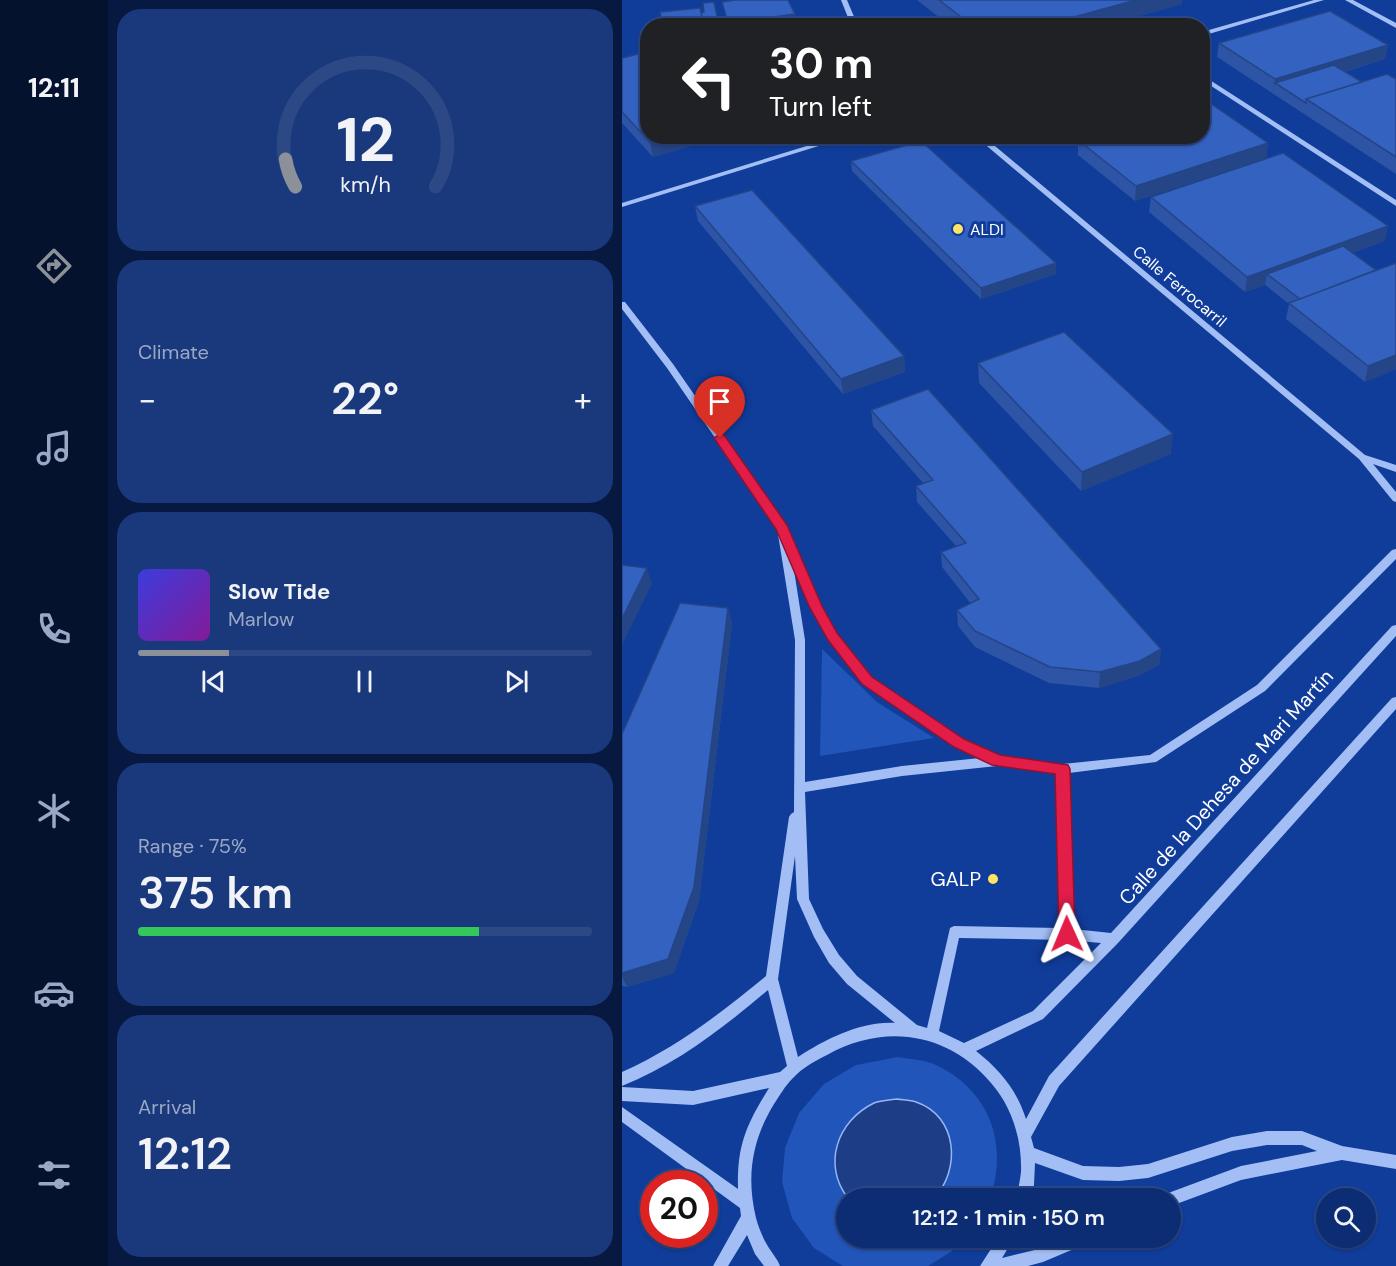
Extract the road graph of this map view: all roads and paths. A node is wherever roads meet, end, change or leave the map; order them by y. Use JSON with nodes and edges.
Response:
{"nodes":[{"id":1,"x":844,"y":0,"type":"edge"},
{"id":2,"x":1321,"y":0,"type":"edge"},
{"id":3,"x":1348,"y":0,"type":"edge"},
{"id":4,"x":851,"y":18,"type":"edge"},
{"id":5,"x":1396,"y":26,"type":"edge"},
{"id":6,"x":1210,"y":32,"type":"edge"},
{"id":7,"x":1210,"y":82,"type":"edge"},
{"id":8,"x":821,"y":144,"type":"edge"},
{"id":9,"x":988,"y":144,"type":"edge"},
{"id":10,"x":1396,"y":204,"type":"edge"},
{"id":11,"x":622,"y":205,"type":"edge"},
{"id":12,"x":622,"y":304,"type":"edge"},
{"id":13,"x":1362,"y":458,"type":"junction"},
{"id":14,"x":1396,"y":469,"type":"edge"},
{"id":15,"x":1396,"y":499,"type":"edge"},
{"id":16,"x":782,"y":528,"type":"junction"},
{"id":17,"x":1396,"y":552,"type":"edge"},
{"id":18,"x":1396,"y":629,"type":"edge"},
{"id":19,"x":1396,"y":701,"type":"edge"},
{"id":20,"x":997,"y":761,"type":"junction"},
{"id":21,"x":1063,"y":769,"type":"junction"},
{"id":22,"x":799,"y":788,"type":"junction"},
{"id":23,"x":1067,"y":934,"type":"junction"},
{"id":24,"x":1114,"y":939,"type":"junction"},
{"id":25,"x":772,"y":979,"type":"junction"},
{"id":26,"x":913,"y":1030,"type":"junction"},
{"id":27,"x":932,"y":1034,"type":"junction"},
{"id":28,"x":965,"y":1049,"type":"junction"},
{"id":29,"x":789,"y":1073,"type":"junction"},
{"id":30,"x":622,"y":1079,"type":"edge"},
{"id":31,"x":622,"y":1094,"type":"edge"},
{"id":32,"x":622,"y":1114,"type":"edge"},
{"id":33,"x":1025,"y":1135,"type":"junction"},
{"id":34,"x":1027,"y":1153,"type":"junction"},
{"id":35,"x":1342,"y":1153,"type":"junction"},
{"id":36,"x":1396,"y":1162,"type":"edge"},
{"id":37,"x":1024,"y":1188,"type":"edge"},
{"id":38,"x":1181,"y":1195,"type":"edge"},
{"id":39,"x":745,"y":1203,"type":"junction"},
{"id":40,"x":748,"y":1219,"type":"junction"},
{"id":41,"x":1000,"y":1248,"type":"edge"},
{"id":42,"x":1059,"y":1248,"type":"edge"},
{"id":43,"x":720,"y":1266,"type":"edge"},
{"id":44,"x":774,"y":1266,"type":"edge"},
{"id":45,"x":987,"y":1266,"type":"edge"},
{"id":46,"x":998,"y":1266,"type":"edge"}],
"edges":[{"from":1,"to":4,"type":"street"},
{"from":2,"to":6,"type":"street"},
{"from":3,"to":5,"type":"street"},
{"from":7,"to":10,"type":"street"},
{"from":8,"to":11,"type":"street"},
{"from":9,"to":13,"type":"street","name":"Calle Ferrocarril"},
{"from":12,"to":16,"type":"street"},
{"from":13,"to":14,"type":"street","name":"Calle Ferrocarril"},
{"from":13,"to":15,"type":"street","name":"Calle Ferrocarril"},
{"from":16,"to":20,"type":"street"},
{"from":16,"to":22,"type":"street"},
{"from":17,"to":21,"type":"street"},
{"from":18,"to":24,"type":"street","name":"Calle de la Dehesa de Mari Martín"},
{"from":19,"to":33,"type":"street"},
{"from":20,"to":21,"type":"street"},
{"from":20,"to":22,"type":"street"},
{"from":21,"to":23,"type":"street"},
{"from":22,"to":25,"type":"street"},
{"from":22,"to":26,"type":"street"},
{"from":23,"to":24,"type":"street"},
{"from":23,"to":27,"type":"street"},
{"from":24,"to":28,"type":"street","name":"Calle de la Dehesa de Mari Martín"},
{"from":25,"to":29,"type":"street"},
{"from":25,"to":30,"type":"street"},
{"from":26,"to":27,"type":"street"},
{"from":26,"to":29,"type":"street"},
{"from":27,"to":28,"type":"street"},
{"from":28,"to":33,"type":"street"},
{"from":29,"to":31,"type":"street"},
{"from":29,"to":39,"type":"street"},
{"from":32,"to":39,"type":"street"},
{"from":33,"to":34,"type":"street"},
{"from":34,"to":35,"type":"street"},
{"from":34,"to":37,"type":"street"},
{"from":35,"to":36,"type":"street"},
{"from":35,"to":38,"type":"street"},
{"from":39,"to":40,"type":"street"},
{"from":40,"to":43,"type":"street"},
{"from":40,"to":44,"type":"street"},
{"from":41,"to":45,"type":"street"},
{"from":42,"to":46,"type":"street"}]}
